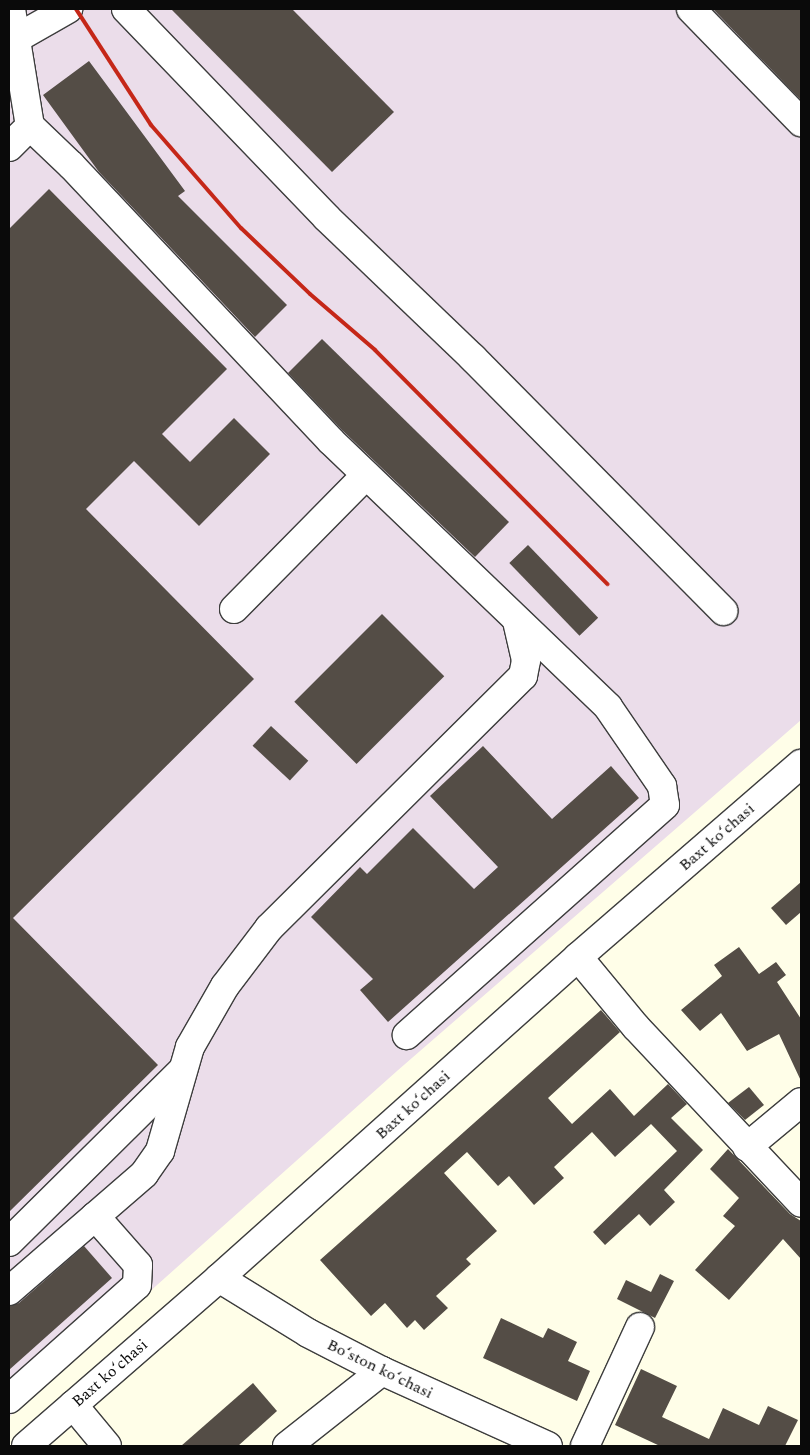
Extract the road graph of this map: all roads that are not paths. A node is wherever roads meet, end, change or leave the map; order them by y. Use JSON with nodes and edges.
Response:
{"nodes":[{"id":1,"x":12,"y":9,"type":"edge"},
{"id":2,"x":68,"y":9,"type":"edge"},
{"id":3,"x":126,"y":9,"type":"edge"},
{"id":4,"x":691,"y":9,"type":"edge"},
{"id":5,"x":17,"y":38,"type":"junction"},
{"id":6,"x":801,"y":122,"type":"edge"},
{"id":7,"x":30,"y":126,"type":"junction"},
{"id":8,"x":9,"y":147,"type":"edge"},
{"id":9,"x":366,"y":475,"type":"junction"},
{"id":10,"x":234,"y":609,"type":"dead end"},
{"id":11,"x":724,"y":611,"type":"dead end"},
{"id":12,"x":518,"y":621,"type":"junction"},
{"id":13,"x":801,"y":764,"type":"edge"},
{"id":14,"x":578,"y":957,"type":"junction"},
{"id":15,"x":406,"y":1035,"type":"dead end"},
{"id":16,"x":183,"y":1070,"type":"junction"},
{"id":17,"x":801,"y":1102,"type":"edge"},
{"id":18,"x":747,"y":1147,"type":"junction"},
{"id":19,"x":801,"y":1203,"type":"edge"},
{"id":20,"x":95,"y":1216,"type":"junction"},
{"id":21,"x":9,"y":1242,"type":"edge"},
{"id":22,"x":219,"y":1278,"type":"junction"},
{"id":23,"x":9,"y":1291,"type":"edge"},
{"id":24,"x":640,"y":1327,"type":"dead end"},
{"id":25,"x":382,"y":1371,"type":"junction"},
{"id":26,"x":9,"y":1399,"type":"edge"},
{"id":27,"x":73,"y":1405,"type":"junction"},
{"id":28,"x":26,"y":1446,"type":"edge"},
{"id":29,"x":108,"y":1446,"type":"edge"},
{"id":30,"x":286,"y":1446,"type":"edge"},
{"id":31,"x":548,"y":1446,"type":"edge"},
{"id":32,"x":585,"y":1446,"type":"edge"}],
"edges":[{"from":1,"to":5,"type":"street"},
{"from":2,"to":5,"type":"street"},
{"from":3,"to":11,"type":"street"},
{"from":4,"to":6,"type":"street"},
{"from":5,"to":7,"type":"street"},
{"from":7,"to":8,"type":"street"},
{"from":7,"to":9,"type":"street"},
{"from":9,"to":10,"type":"street"},
{"from":9,"to":12,"type":"street"},
{"from":12,"to":15,"type":"street"},
{"from":12,"to":16,"type":"street"},
{"from":13,"to":14,"type":"street","name":"Baxt koʻchasi"},
{"from":14,"to":18,"type":"street"},
{"from":14,"to":22,"type":"street","name":"Baxt koʻchasi"},
{"from":16,"to":20,"type":"street"},
{"from":16,"to":21,"type":"street"},
{"from":17,"to":18,"type":"street"},
{"from":18,"to":19,"type":"street"},
{"from":20,"to":23,"type":"street"},
{"from":20,"to":26,"type":"street"},
{"from":22,"to":25,"type":"street","name":"Boʻston koʻchasi"},
{"from":22,"to":27,"type":"street","name":"Baxt koʻchasi"},
{"from":24,"to":32,"type":"street"},
{"from":25,"to":30,"type":"street"},
{"from":25,"to":31,"type":"street","name":"Boʻston koʻchasi"},
{"from":27,"to":28,"type":"street","name":"Baxt koʻchasi"},
{"from":27,"to":29,"type":"street"}]}
